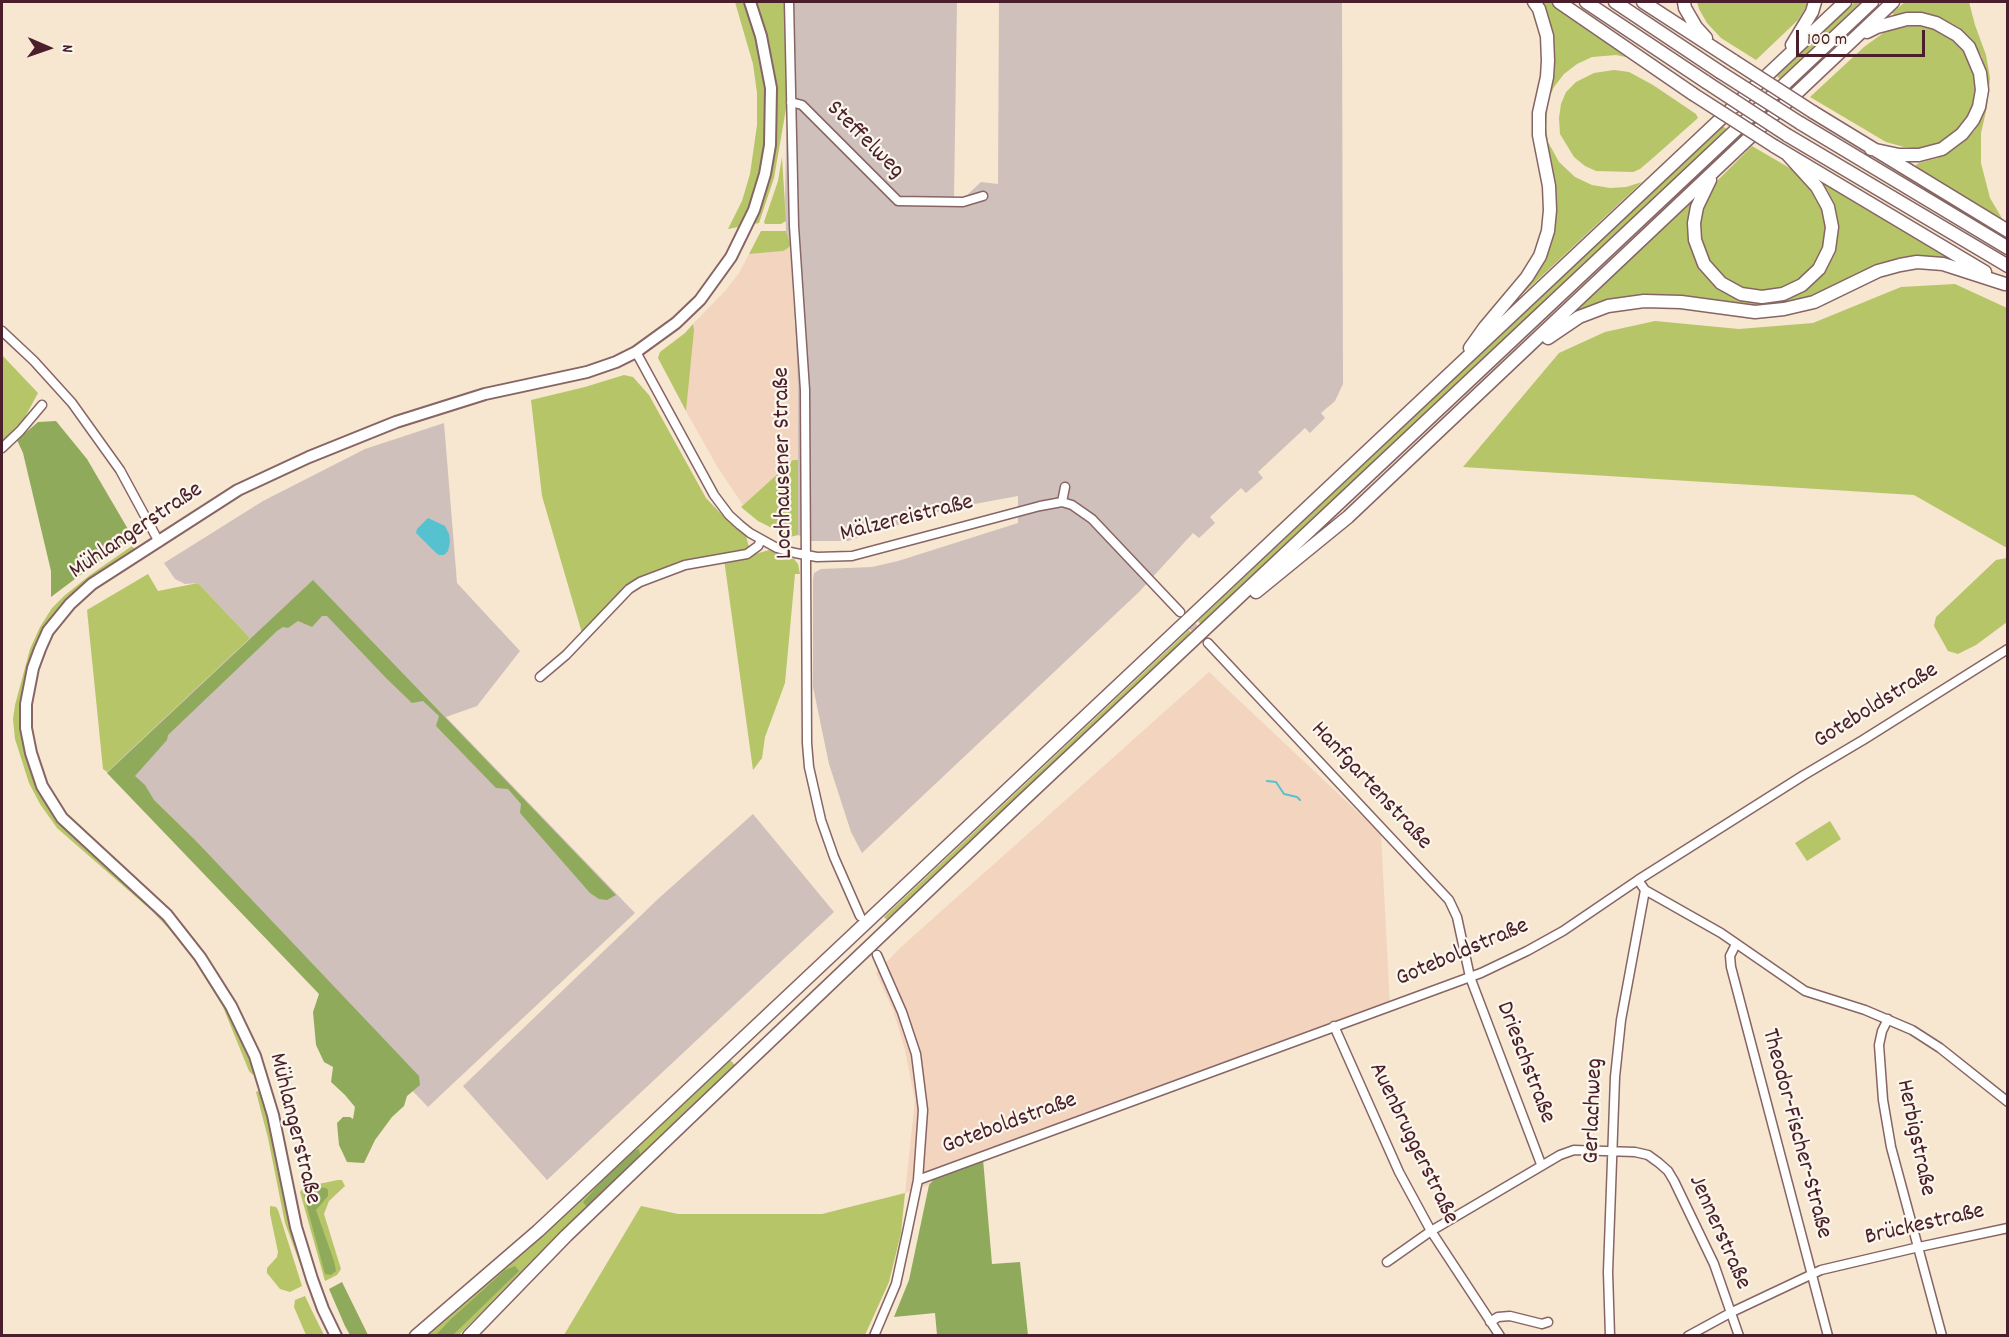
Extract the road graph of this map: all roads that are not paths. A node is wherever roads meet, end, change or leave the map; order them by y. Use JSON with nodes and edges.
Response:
{"nodes":[{"id":1,"x":750,"y":2,"type":"edge"},
{"id":2,"x":789,"y":2,"type":"edge"},
{"id":3,"x":1534,"y":2,"type":"edge"},
{"id":4,"x":1559,"y":2,"type":"edge"},
{"id":5,"x":1586,"y":2,"type":"edge"},
{"id":6,"x":1615,"y":2,"type":"edge"},
{"id":7,"x":1643,"y":2,"type":"edge"},
{"id":8,"x":1684,"y":2,"type":"edge"},
{"id":9,"x":1815,"y":2,"type":"edge"},
{"id":10,"x":1845,"y":2,"type":"edge"},
{"id":11,"x":1872,"y":2,"type":"edge"},
{"id":12,"x":1893,"y":2,"type":"edge"},
{"id":13,"x":1852,"y":40,"type":"junction"},
{"id":14,"x":1719,"y":52,"type":"junction"},
{"id":15,"x":1780,"y":63,"type":"junction"},
{"id":16,"x":791,"y":102,"type":"junction"},
{"id":17,"x":1871,"y":149,"type":"junction"},
{"id":18,"x":1787,"y":154,"type":"junction"},
{"id":19,"x":1714,"y":171,"type":"junction"},
{"id":20,"x":983,"y":196,"type":"dead end"},
{"id":21,"x":2007,"y":231,"type":"edge"},
{"id":22,"x":2007,"y":248,"type":"edge"},
{"id":23,"x":2007,"y":266,"type":"edge"},
{"id":24,"x":2006,"y":285,"type":"edge"},
{"id":25,"x":2,"y":331,"type":"edge"},
{"id":26,"x":1526,"y":349,"type":"junction"},
{"id":27,"x":636,"y":352,"type":"junction"},
{"id":28,"x":1454,"y":370,"type":"junction"},
{"id":29,"x":42,"y":405,"type":"dead end"},
{"id":30,"x":2,"y":448,"type":"edge"},
{"id":31,"x":1065,"y":488,"type":"dead end"},
{"id":32,"x":1062,"y":501,"type":"junction"},
{"id":33,"x":761,"y":540,"type":"junction"},
{"id":34,"x":159,"y":542,"type":"junction"},
{"id":35,"x":806,"y":556,"type":"junction"},
{"id":36,"x":1238,"y":598,"type":"junction"},
{"id":37,"x":1180,"y":612,"type":"tunnel mouth"},
{"id":38,"x":1208,"y":643,"type":"tunnel mouth"},
{"id":39,"x":2007,"y":649,"type":"edge"},
{"id":40,"x":540,"y":677,"type":"dead end"},
{"id":41,"x":1638,"y":880,"type":"junction"},
{"id":42,"x":1645,"y":890,"type":"junction"},
{"id":43,"x":860,"y":916,"type":"dead end"},
{"id":44,"x":1736,"y":944,"type":"junction"},
{"id":45,"x":877,"y":955,"type":"dead end"},
{"id":46,"x":1470,"y":976,"type":"junction"},
{"id":47,"x":1888,"y":1019,"type":"junction"},
{"id":48,"x":1334,"y":1026,"type":"junction"},
{"id":49,"x":2007,"y":1102,"type":"edge"},
{"id":50,"x":1613,"y":1150,"type":"junction"},
{"id":51,"x":1541,"y":1164,"type":"junction"},
{"id":52,"x":918,"y":1180,"type":"junction"},
{"id":53,"x":2007,"y":1228,"type":"edge"},
{"id":54,"x":1431,"y":1231,"type":"junction"},
{"id":55,"x":1919,"y":1247,"type":"junction"},
{"id":56,"x":1387,"y":1262,"type":"dead end"},
{"id":57,"x":1812,"y":1275,"type":"junction"},
{"id":58,"x":1732,"y":1312,"type":"junction"},
{"id":59,"x":1490,"y":1322,"type":"junction"},
{"id":60,"x":1548,"y":1322,"type":"dead end"},
{"id":61,"x":336,"y":1335,"type":"edge"},
{"id":62,"x":416,"y":1335,"type":"edge"},
{"id":63,"x":469,"y":1335,"type":"edge"},
{"id":64,"x":874,"y":1335,"type":"edge"},
{"id":65,"x":1500,"y":1335,"type":"edge"},
{"id":66,"x":1610,"y":1335,"type":"edge"},
{"id":67,"x":1688,"y":1335,"type":"edge"},
{"id":68,"x":1739,"y":1335,"type":"edge"},
{"id":69,"x":1828,"y":1335,"type":"edge"},
{"id":70,"x":1942,"y":1335,"type":"edge"}],
"edges":[{"from":1,"to":27,"type":"main road","name":"Mühlangerstraße"},
{"from":2,"to":16,"type":"street","name":"Lochhausener Straße"},
{"from":3,"to":28,"type":"highway"},
{"from":4,"to":18,"type":"highway","bridge":true},
{"from":5,"to":23,"type":"highway","bridge":true},
{"from":6,"to":22,"type":"highway","bridge":true},
{"from":7,"to":14,"type":"highway"},
{"from":8,"to":14,"type":"highway"},
{"from":9,"to":15,"type":"highway"},
{"from":10,"to":15,"type":"highway"},
{"from":11,"to":36,"type":"highway"},
{"from":12,"to":13,"type":"highway"},
{"from":13,"to":17,"type":"highway"},
{"from":13,"to":19,"type":"highway"},
{"from":14,"to":17,"type":"highway","bridge":true},
{"from":15,"to":28,"type":"highway"},
{"from":16,"to":20,"type":"street","name":"Steffelweg"},
{"from":16,"to":35,"type":"street","name":"Lochhausener Straße"},
{"from":17,"to":21,"type":"highway"},
{"from":18,"to":19,"type":"highway"},
{"from":18,"to":24,"type":"highway"},
{"from":19,"to":26,"type":"highway"},
{"from":24,"to":26,"type":"highway"},
{"from":25,"to":34,"type":"street"},
{"from":26,"to":36,"type":"highway"},
{"from":27,"to":33,"type":"street","name":"Mälzereistraße"},
{"from":27,"to":34,"type":"main road","name":"Mühlangerstraße"},
{"from":28,"to":62,"type":"highway"},
{"from":29,"to":30,"type":"street"},
{"from":31,"to":32,"type":"street"},
{"from":32,"to":35,"type":"street","name":"Mälzereistraße"},
{"from":32,"to":37,"type":"street"},
{"from":33,"to":35,"type":"street","name":"Mälzereistraße"},
{"from":33,"to":40,"type":"street"},
{"from":34,"to":61,"type":"main road","name":"Mühlangerstraße"},
{"from":35,"to":43,"type":"street","name":"Lochhausener Straße"},
{"from":36,"to":63,"type":"highway"},
{"from":38,"to":46,"type":"street","name":"Hanfgartenstraße"},
{"from":39,"to":41,"type":"street","name":"Goteboldstraße"},
{"from":41,"to":42,"type":"street"},
{"from":41,"to":46,"type":"street","name":"Goteboldstraße"},
{"from":42,"to":44,"type":"street"},
{"from":42,"to":50,"type":"street","name":"Gerlachweg"},
{"from":44,"to":47,"type":"street"},
{"from":44,"to":57,"type":"street","name":"Theodor-Fischer-Straße"},
{"from":45,"to":52,"type":"street"},
{"from":46,"to":48,"type":"street","name":"Goteboldstraße"},
{"from":46,"to":51,"type":"street","name":"Drieschstraße"},
{"from":47,"to":49,"type":"street"},
{"from":47,"to":55,"type":"street","name":"Herbigstraße"},
{"from":48,"to":52,"type":"street","name":"Goteboldstraße"},
{"from":48,"to":54,"type":"street","name":"Auenbruggerstraße"},
{"from":50,"to":51,"type":"street","name":"Jennerstraße"},
{"from":50,"to":58,"type":"street","name":"Jennerstraße"},
{"from":50,"to":66,"type":"street","name":"Gerlachweg"},
{"from":51,"to":54,"type":"street","name":"Jennerstraße"},
{"from":52,"to":64,"type":"street"},
{"from":53,"to":55,"type":"street","name":"Brückestraße"},
{"from":54,"to":56,"type":"street","name":"Jennerstraße"},
{"from":54,"to":59,"type":"street","name":"Auenbruggerstraße"},
{"from":55,"to":57,"type":"street","name":"Brückestraße"},
{"from":55,"to":70,"type":"street","name":"Herbigstraße"},
{"from":57,"to":58,"type":"street","name":"Brückestraße"},
{"from":57,"to":69,"type":"street","name":"Theodor-Fischer-Straße"},
{"from":58,"to":67,"type":"street","name":"Brückestraße"},
{"from":58,"to":68,"type":"street","name":"Jennerstraße"},
{"from":59,"to":60,"type":"street"},
{"from":59,"to":65,"type":"street","name":"Auenbruggerstraße"}]}
